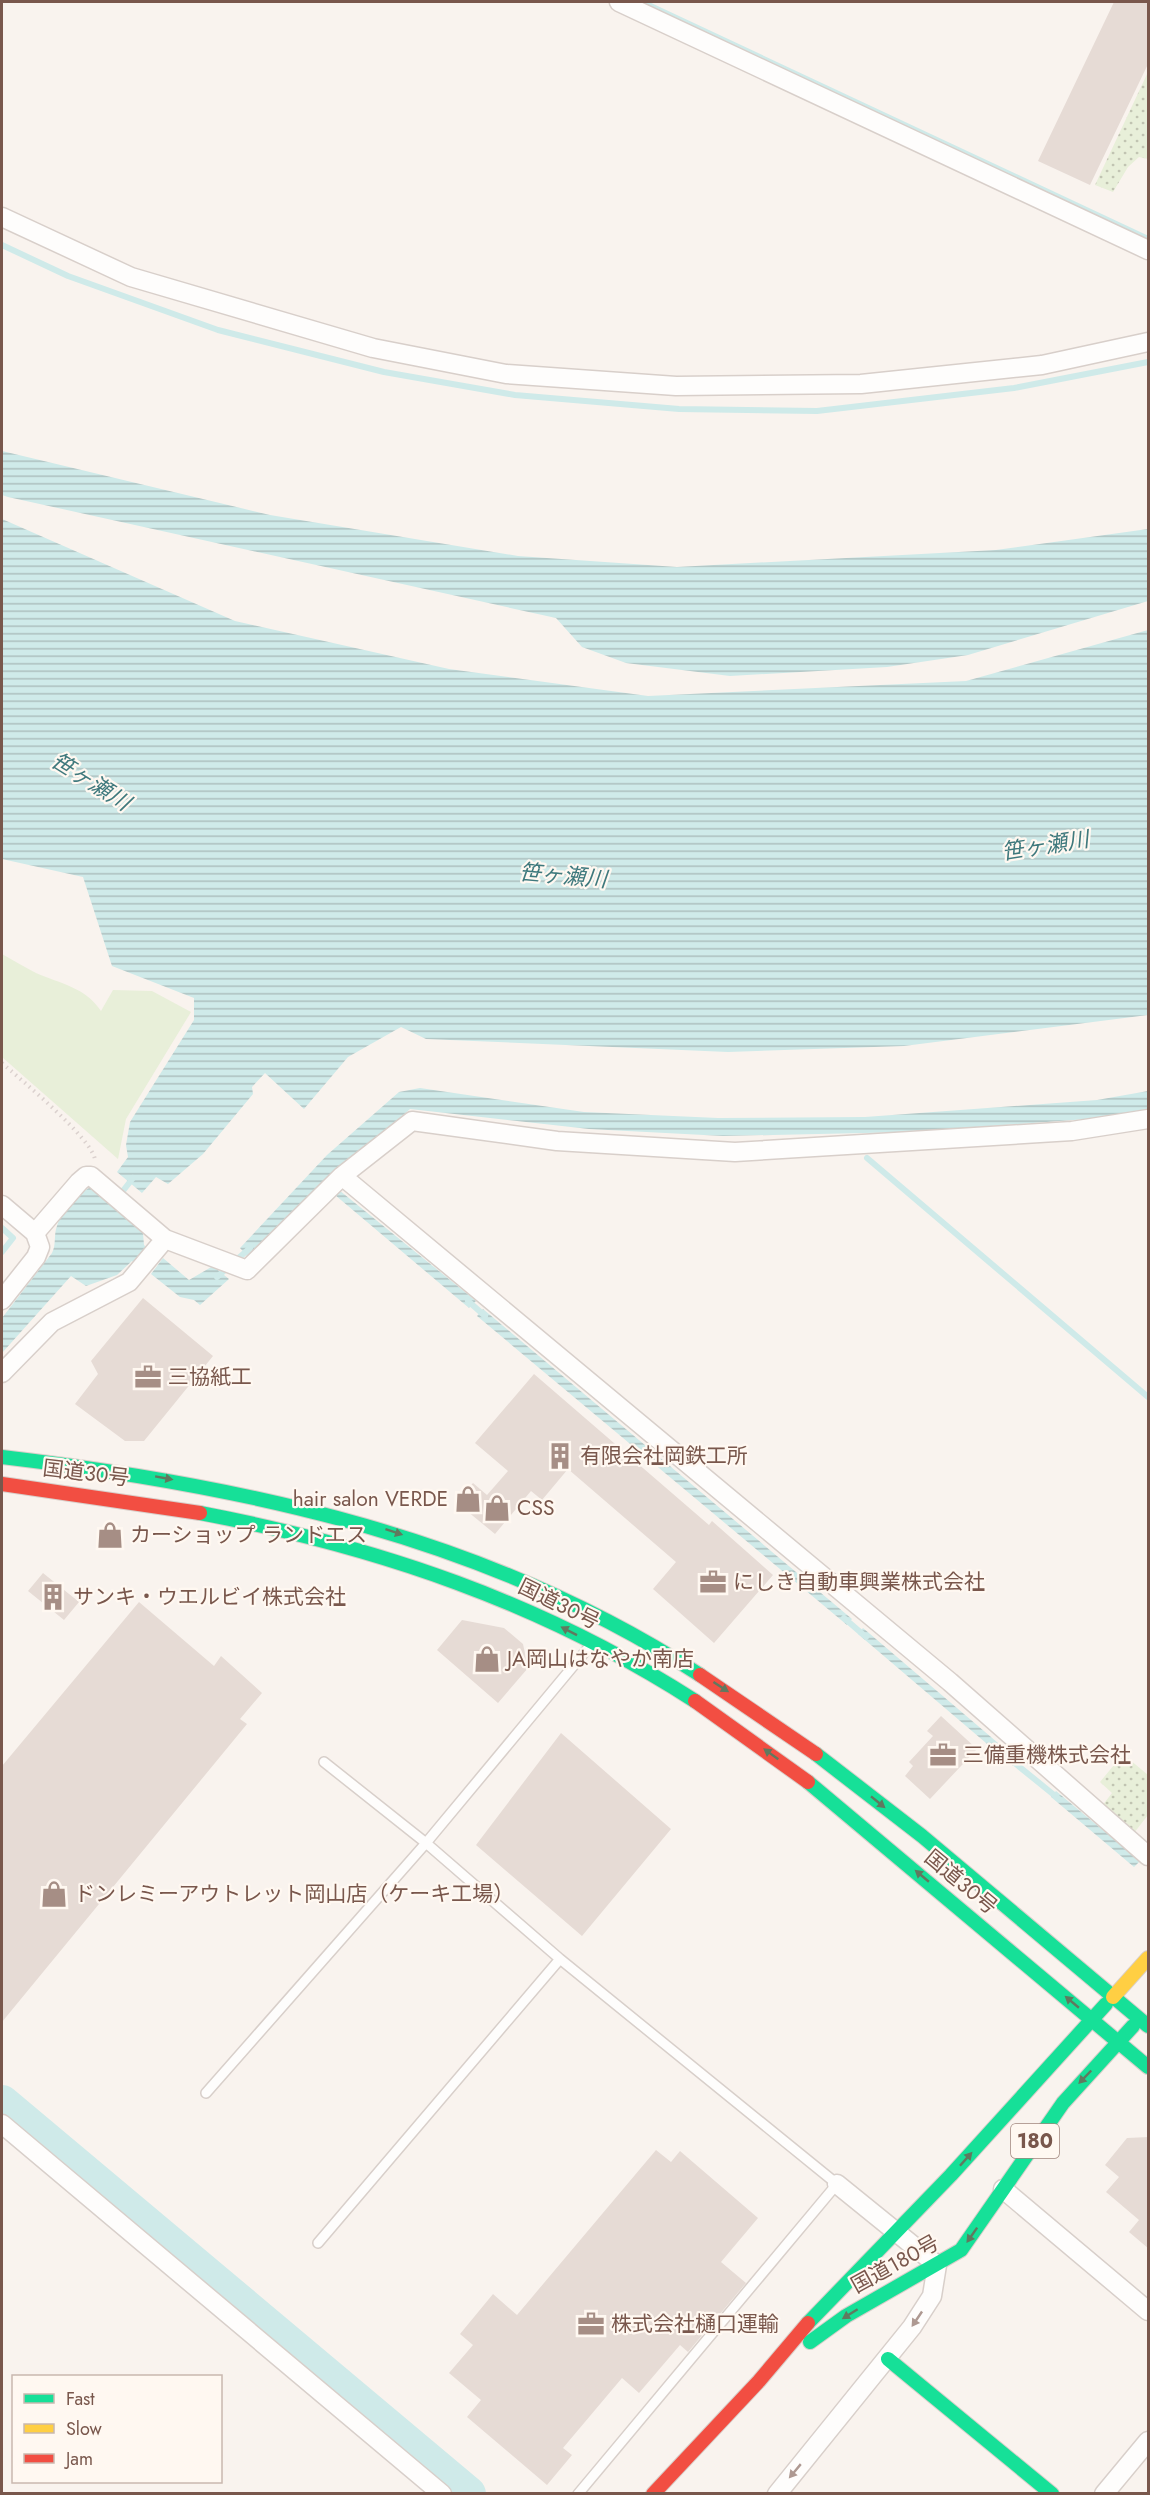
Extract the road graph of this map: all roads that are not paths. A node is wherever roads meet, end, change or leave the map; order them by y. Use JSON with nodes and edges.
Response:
{"nodes":[{"id":1,"x":619,"y":2,"type":"edge"},
{"id":2,"x":2,"y":217,"type":"edge"},
{"id":3,"x":1146,"y":240,"type":"edge"},
{"id":4,"x":1149,"y":342,"type":"edge"},
{"id":5,"x":1149,"y":1119,"type":"edge"},
{"id":6,"x":335,"y":1183,"type":"junction"},
{"id":7,"x":2,"y":1206,"type":"edge"},
{"id":8,"x":35,"y":1233,"type":"junction"},
{"id":9,"x":160,"y":1245,"type":"junction"},
{"id":10,"x":2,"y":1300,"type":"edge"},
{"id":11,"x":2,"y":1373,"type":"edge"},
{"id":12,"x":2,"y":1457,"type":"edge"},
{"id":13,"x":2,"y":1484,"type":"edge"},
{"id":14,"x":592,"y":1643,"type":"junction"},
{"id":15,"x":324,"y":1762,"type":"dead end"},
{"id":16,"x":426,"y":1844,"type":"junction"},
{"id":17,"x":1149,"y":1857,"type":"edge"},
{"id":18,"x":1149,"y":1958,"type":"edge"},
{"id":19,"x":560,"y":1959,"type":"junction"},
{"id":20,"x":1113,"y":1997,"type":"junction"},
{"id":21,"x":1149,"y":2007,"type":"edge"},
{"id":22,"x":1092,"y":2019,"type":"junction"},
{"id":23,"x":1144,"y":2022,"type":"edge"},
{"id":24,"x":1120,"y":2043,"type":"junction"},
{"id":25,"x":1149,"y":2067,"type":"edge"},
{"id":26,"x":206,"y":2093,"type":"dead end"},
{"id":27,"x":2,"y":2124,"type":"edge"},
{"id":28,"x":837,"y":2184,"type":"junction"},
{"id":29,"x":1003,"y":2189,"type":"junction"},
{"id":30,"x":897,"y":2232,"type":"junction"},
{"id":31,"x":318,"y":2243,"type":"dead end"},
{"id":32,"x":937,"y":2265,"type":"junction"},
{"id":33,"x":1149,"y":2311,"type":"edge"},
{"id":34,"x":888,"y":2359,"type":"junction"},
{"id":35,"x":759,"y":2381,"type":"junction"},
{"id":36,"x":1149,"y":2440,"type":"edge"},
{"id":37,"x":442,"y":2493,"type":"edge"},
{"id":38,"x":578,"y":2493,"type":"edge"},
{"id":39,"x":653,"y":2493,"type":"edge"},
{"id":40,"x":777,"y":2493,"type":"edge"},
{"id":41,"x":1052,"y":2493,"type":"edge"},
{"id":42,"x":1104,"y":2493,"type":"edge"}],
"edges":[{"from":1,"to":3,"type":"street"},
{"from":2,"to":4,"type":"street"},
{"from":5,"to":6,"type":"street"},
{"from":6,"to":9,"type":"street"},
{"from":6,"to":17,"type":"street"},
{"from":7,"to":8,"type":"street"},
{"from":8,"to":9,"type":"street"},
{"from":8,"to":10,"type":"street"},
{"from":9,"to":11,"type":"street"},
{"from":12,"to":20,"type":"main road","name":"国道30号","one_way":true},
{"from":14,"to":13,"type":"main road","name":"国道30号","one_way":true},
{"from":14,"to":16,"type":"lane"},
{"from":22,"to":14,"type":"main road","name":"国道30号","one_way":true},
{"from":15,"to":16,"type":"lane"},
{"from":16,"to":19,"type":"lane"},
{"from":16,"to":26,"type":"lane"},
{"from":18,"to":20,"type":"main road","name":"国道180号"},
{"from":19,"to":28,"type":"lane"},
{"from":19,"to":31,"type":"lane"},
{"from":20,"to":22,"type":"main road","name":"国道180号","number":"180"},
{"from":20,"to":23,"type":"main road","name":"国道30号"},
{"from":21,"to":23,"type":"main road","name":"国道180号"},
{"from":22,"to":24,"type":"main road","name":"国道30号"},
{"from":30,"to":22,"type":"main road","name":"国道180号","number":"180","one_way":true},
{"from":23,"to":24,"type":"main road","name":"国道180号","number":"180"},
{"from":24,"to":25,"type":"main road","name":"国道30号"},
{"from":24,"to":29,"type":"main road","name":"国道180号","number":"180","one_way":true},
{"from":27,"to":37,"type":"street"},
{"from":28,"to":30,"type":"street"},
{"from":28,"to":38,"type":"lane"},
{"from":29,"to":32,"type":"main road","name":"国道180号","number":"180","one_way":true},
{"from":29,"to":33,"type":"street"},
{"from":30,"to":32,"type":"street"},
{"from":30,"to":35,"type":"main road","name":"国道180号","number":"180"},
{"from":32,"to":34,"type":"street","one_way":true},
{"from":32,"to":35,"type":"main road","name":"国道180号","number":"180","one_way":true},
{"from":34,"to":40,"type":"street","one_way":true},
{"from":34,"to":41,"type":"main road"},
{"from":35,"to":39,"type":"main road","name":"国道180号"},
{"from":36,"to":42,"type":"street"}]}
